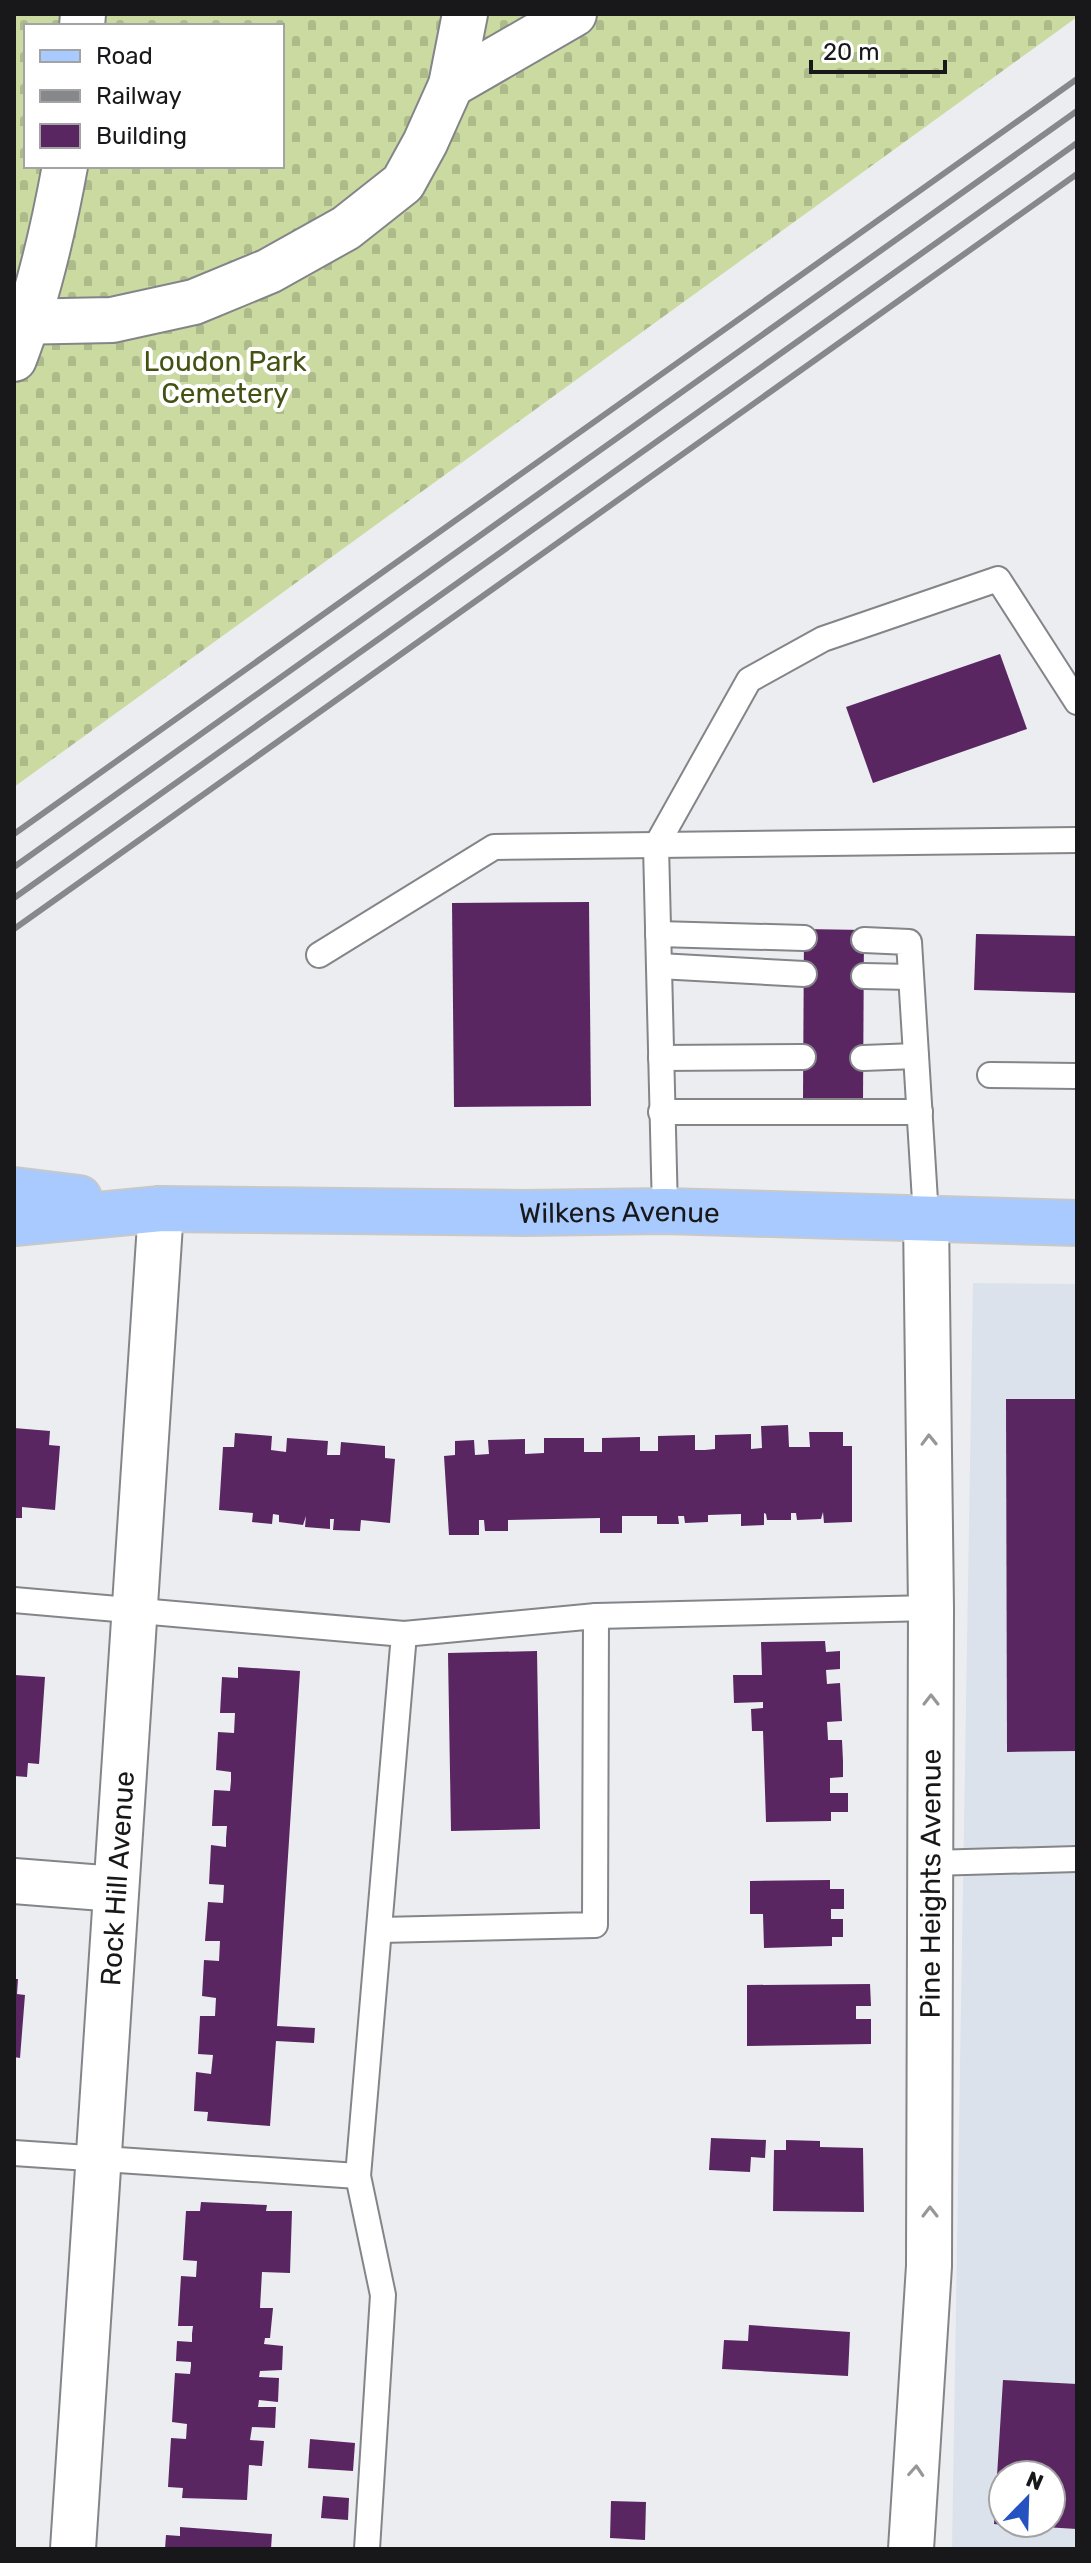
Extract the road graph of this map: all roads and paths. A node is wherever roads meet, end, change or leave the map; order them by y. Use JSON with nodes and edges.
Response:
{"nodes":[{"id":1,"x":465,"y":14,"type":"edge"},
{"id":2,"x":574,"y":14,"type":"edge"},
{"id":3,"x":451,"y":85,"type":"junction"},
{"id":4,"x":65,"y":168,"type":"edge"},
{"id":5,"x":19,"y":334,"type":"edge"},
{"id":6,"x":1077,"y":702,"type":"edge"},
{"id":7,"x":1077,"y":840,"type":"edge"},
{"id":8,"x":656,"y":846,"type":"junction"},
{"id":9,"x":658,"y":934,"type":"junction"},
{"id":10,"x":804,"y":938,"type":"dead end"},
{"id":11,"x":864,"y":940,"type":"dead end"},
{"id":12,"x":319,"y":955,"type":"dead end"},
{"id":13,"x":659,"y":966,"type":"junction"},
{"id":14,"x":804,"y":974,"type":"dead end"},
{"id":15,"x":864,"y":976,"type":"dead end"},
{"id":16,"x":911,"y":977,"type":"junction"},
{"id":17,"x":916,"y":1056,"type":"junction"},
{"id":18,"x":803,"y":1057,"type":"dead end"},
{"id":19,"x":661,"y":1058,"type":"junction"},
{"id":20,"x":863,"y":1058,"type":"dead end"},
{"id":21,"x":990,"y":1075,"type":"dead end"},
{"id":22,"x":1077,"y":1076,"type":"edge"},
{"id":23,"x":661,"y":1112,"type":"junction"},
{"id":24,"x":920,"y":1112,"type":"junction"},
{"id":25,"x":14,"y":1190,"type":"edge"},
{"id":26,"x":161,"y":1209,"type":"junction"},
{"id":27,"x":665,"y":1211,"type":"junction"},
{"id":28,"x":926,"y":1217,"type":"junction"},
{"id":29,"x":14,"y":1223,"type":"edge"},
{"id":30,"x":1077,"y":1223,"type":"edge"},
{"id":31,"x":14,"y":1600,"type":"edge"},
{"id":32,"x":931,"y":1608,"type":"junction"},
{"id":33,"x":135,"y":1609,"type":"junction"},
{"id":34,"x":596,"y":1616,"type":"junction"},
{"id":35,"x":404,"y":1634,"type":"junction"},
{"id":36,"x":1077,"y":1859,"type":"edge"},
{"id":37,"x":931,"y":1863,"type":"junction"},
{"id":38,"x":14,"y":1881,"type":"edge"},
{"id":39,"x":116,"y":1889,"type":"junction"},
{"id":40,"x":380,"y":1930,"type":"junction"},
{"id":41,"x":14,"y":2153,"type":"edge"},
{"id":42,"x":99,"y":2160,"type":"junction"},
{"id":43,"x":358,"y":2176,"type":"junction"},
{"id":44,"x":73,"y":2549,"type":"edge"},
{"id":45,"x":367,"y":2549,"type":"edge"},
{"id":46,"x":911,"y":2549,"type":"edge"}],
"edges":[{"from":1,"to":3,"type":"street"},
{"from":2,"to":3,"type":"street"},
{"from":3,"to":5,"type":"street"},
{"from":4,"to":5,"type":"street"},
{"from":6,"to":8,"type":"lane"},
{"from":7,"to":8,"type":"lane"},
{"from":8,"to":9,"type":"lane"},
{"from":8,"to":12,"type":"lane"},
{"from":9,"to":10,"type":"lane"},
{"from":9,"to":13,"type":"lane"},
{"from":11,"to":16,"type":"lane"},
{"from":13,"to":14,"type":"lane"},
{"from":13,"to":19,"type":"lane"},
{"from":15,"to":16,"type":"lane"},
{"from":16,"to":17,"type":"lane"},
{"from":17,"to":20,"type":"lane"},
{"from":17,"to":24,"type":"lane"},
{"from":18,"to":19,"type":"lane"},
{"from":19,"to":23,"type":"lane"},
{"from":21,"to":22,"type":"lane"},
{"from":23,"to":24,"type":"lane"},
{"from":23,"to":27,"type":"lane"},
{"from":24,"to":28,"type":"lane"},
{"from":25,"to":26,"type":"main road","name":"Wilkens Avenue"},
{"from":26,"to":27,"type":"main road","name":"Wilkens Avenue"},
{"from":26,"to":29,"type":"main road","name":"Wilkens Avenue"},
{"from":26,"to":33,"type":"street","name":"Rock Hill Avenue"},
{"from":27,"to":28,"type":"main road","name":"Wilkens Avenue"},
{"from":28,"to":30,"type":"main road","name":"Wilkens Avenue"},
{"from":32,"to":28,"type":"street","name":"Pine Heights Avenue","one_way":true},
{"from":31,"to":33,"type":"lane"},
{"from":32,"to":34,"type":"lane"},
{"from":37,"to":32,"type":"street","name":"Pine Heights Avenue","one_way":true},
{"from":33,"to":35,"type":"lane"},
{"from":33,"to":39,"type":"street","name":"Rock Hill Avenue"},
{"from":34,"to":35,"type":"lane"},
{"from":34,"to":40,"type":"lane"},
{"from":35,"to":40,"type":"lane"},
{"from":36,"to":37,"type":"lane"},
{"from":46,"to":37,"type":"street","name":"Pine Heights Avenue","one_way":true},
{"from":38,"to":39,"type":"street"},
{"from":39,"to":42,"type":"street","name":"Rock Hill Avenue"},
{"from":40,"to":43,"type":"lane"},
{"from":41,"to":42,"type":"lane"},
{"from":42,"to":43,"type":"lane"},
{"from":42,"to":44,"type":"street","name":"Rock Hill Avenue"},
{"from":43,"to":45,"type":"lane"}]}
